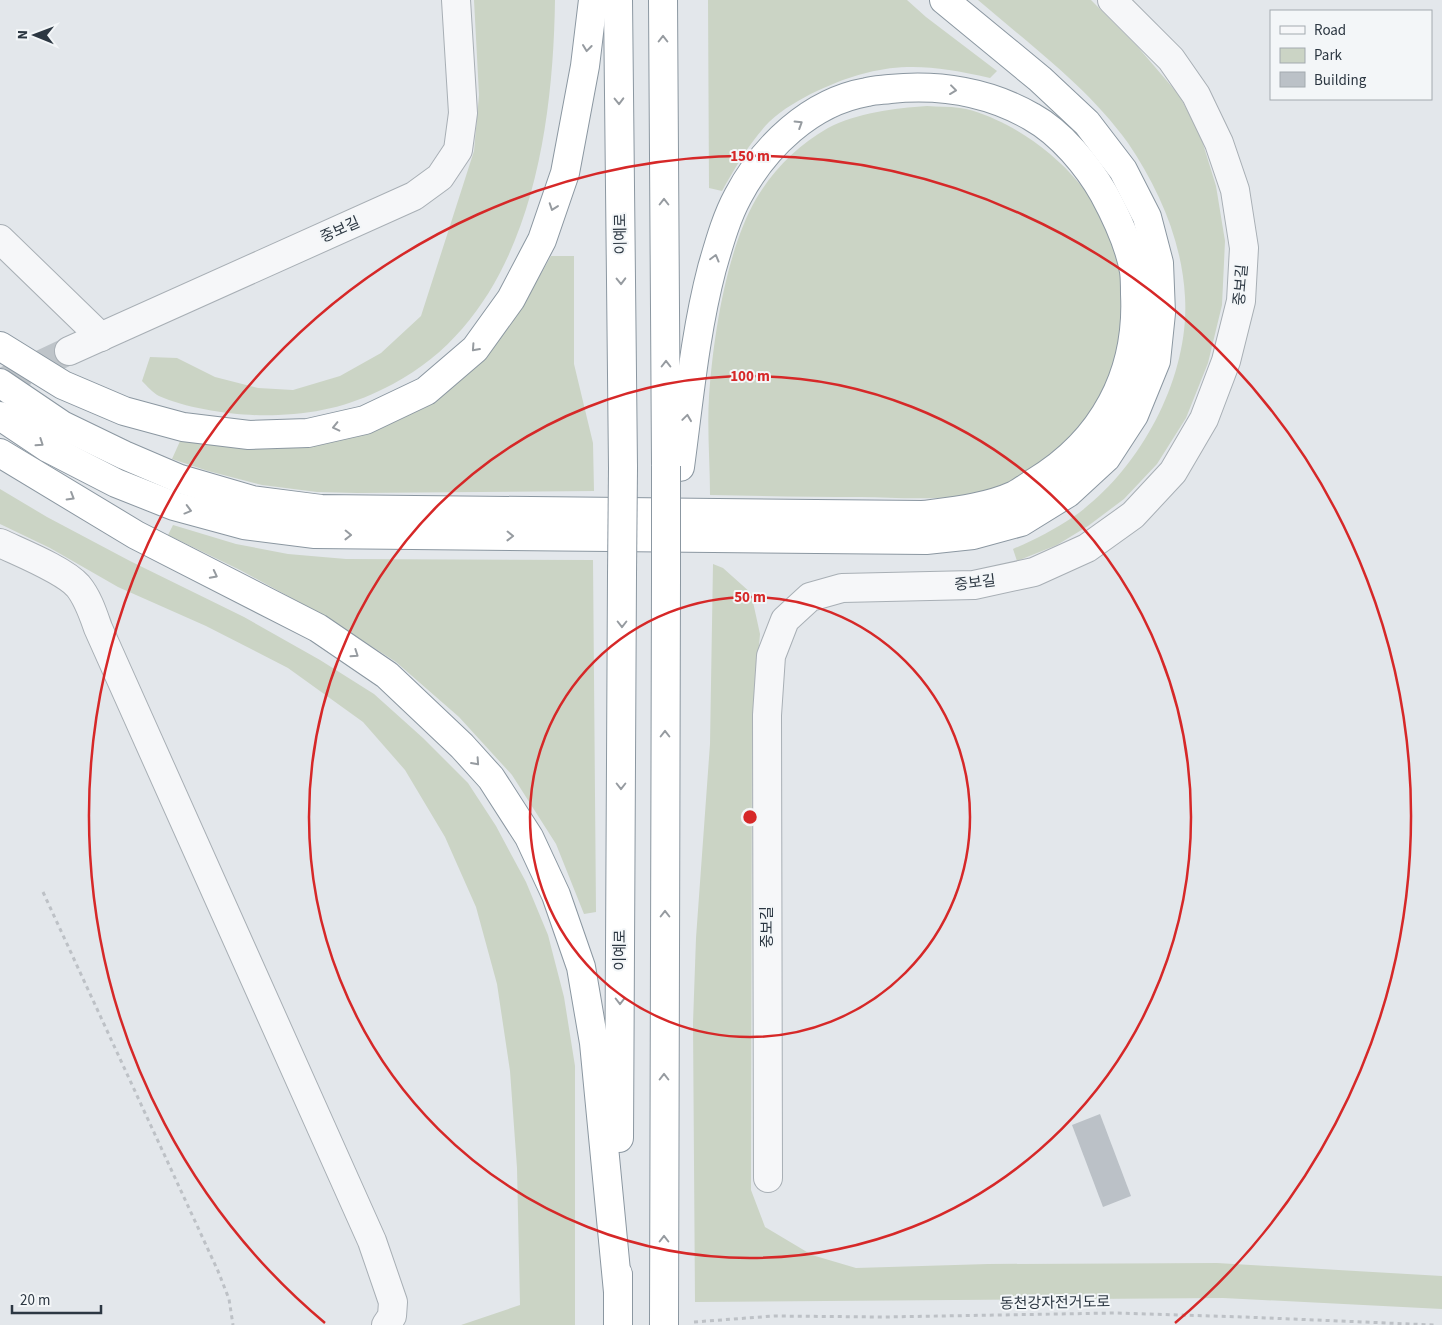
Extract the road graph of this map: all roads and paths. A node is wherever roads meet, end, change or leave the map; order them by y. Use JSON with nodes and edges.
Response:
{"nodes":[{"id":1,"x":456,"y":0,"type":"edge"},
{"id":2,"x":593,"y":0,"type":"edge"},
{"id":3,"x":618,"y":0,"type":"edge"},
{"id":4,"x":663,"y":0,"type":"edge"},
{"id":5,"x":944,"y":0,"type":"edge"},
{"id":6,"x":1112,"y":0,"type":"edge"},
{"id":7,"x":0,"y":239,"type":"edge"},
{"id":8,"x":101,"y":337,"type":"junction"},
{"id":9,"x":0,"y":346,"type":"edge"},
{"id":10,"x":69,"y":351,"type":"tunnel mouth"},
{"id":11,"x":0,"y":383,"type":"edge"},
{"id":12,"x":0,"y":416,"type":"edge"},
{"id":13,"x":0,"y":453,"type":"edge"},
{"id":14,"x":673,"y":466,"type":"junction"},
{"id":15,"x":0,"y":542,"type":"edge"},
{"id":16,"x":43,"y":892,"type":"dead end"},
{"id":17,"x":768,"y":1178,"type":"dead end"},
{"id":18,"x":618,"y":1292,"type":"junction"},
{"id":19,"x":677,"y":1324,"type":"edge"},
{"id":20,"x":233,"y":1325,"type":"edge"},
{"id":21,"x":386,"y":1325,"type":"edge"},
{"id":22,"x":618,"y":1325,"type":"edge"},
{"id":23,"x":1434,"y":1325,"type":"edge"}],
"edges":[{"from":1,"to":8,"type":"lane","name":"중보길"},
{"from":2,"to":9,"type":"highway","one_way":true},
{"from":3,"to":18,"type":"highway","name":"이예로","one_way":true,"bridge":true},
{"from":14,"to":4,"type":"highway","one_way":true},
{"from":12,"to":5,"type":"highway","one_way":true},
{"from":6,"to":17,"type":"lane","name":"중보길"},
{"from":7,"to":8,"type":"lane"},
{"from":8,"to":10,"type":"lane","name":"중보길"},
{"from":14,"to":11,"type":"highway","one_way":true},
{"from":13,"to":18,"type":"highway","one_way":true},
{"from":19,"to":14,"type":"highway","one_way":true,"bridge":true},
{"from":15,"to":21,"type":"lane"},
{"from":16,"to":20,"type":"path"},
{"from":18,"to":22,"type":"highway","name":"이예로"},
{"from":19,"to":23,"type":"path","name":"동천강자전거도로"}]}
